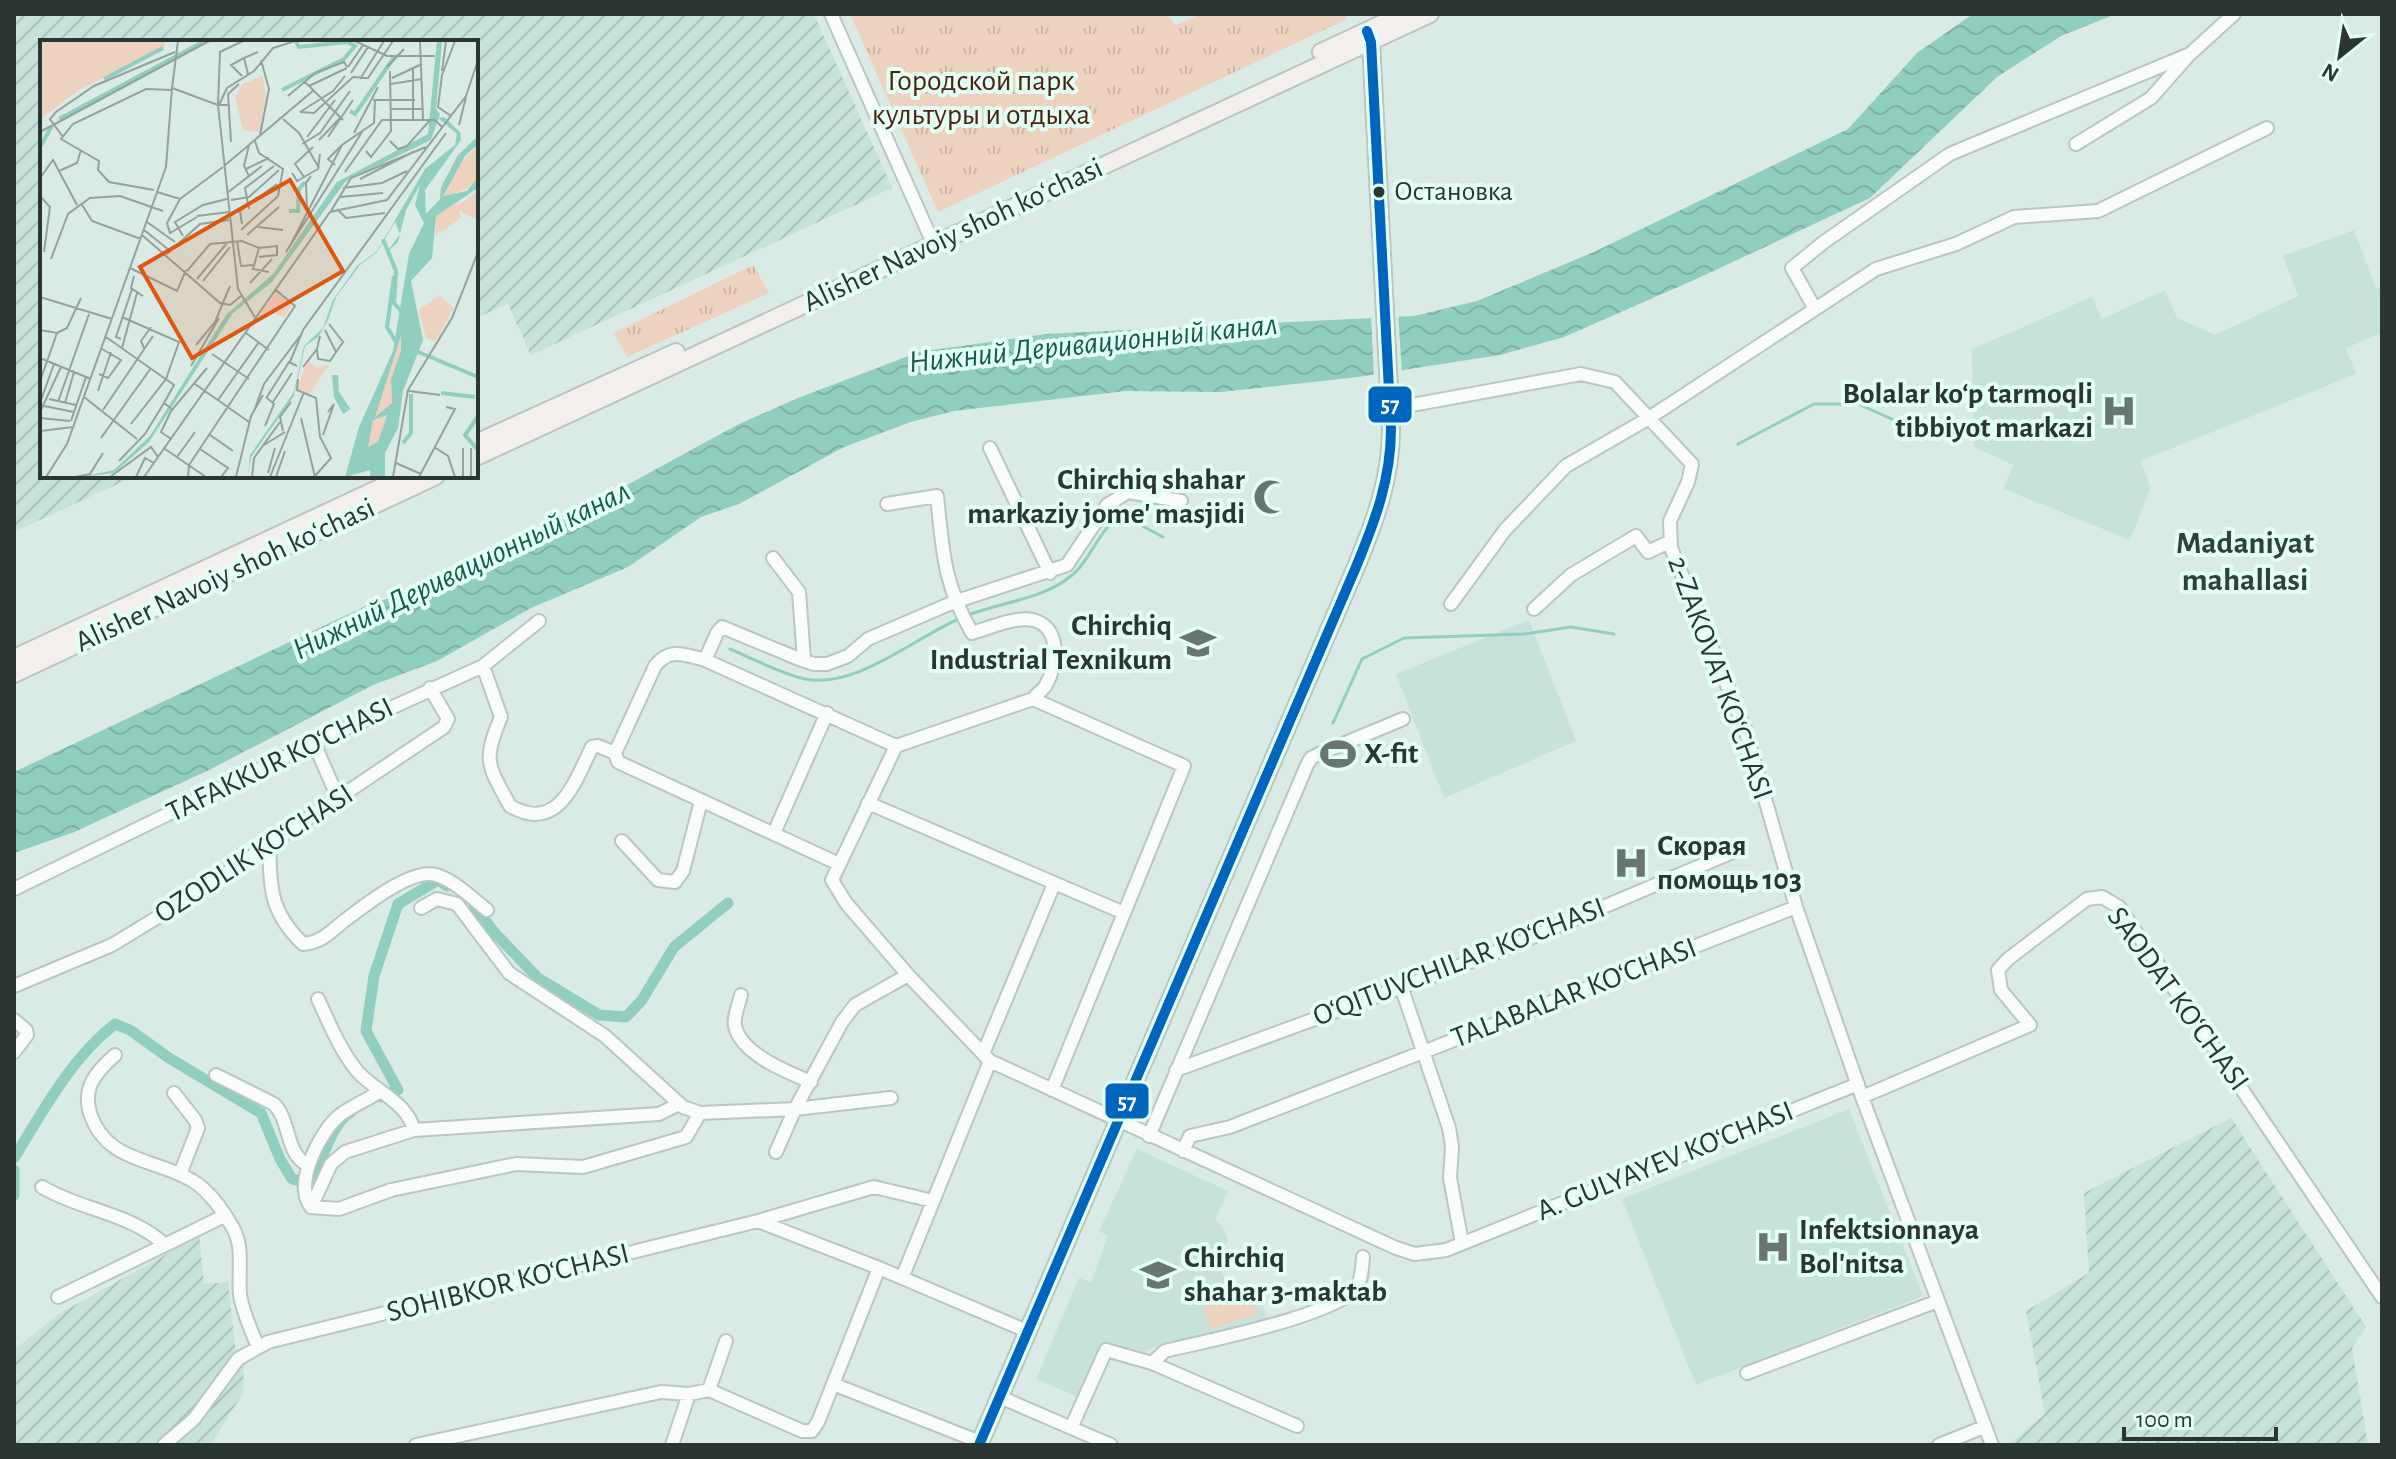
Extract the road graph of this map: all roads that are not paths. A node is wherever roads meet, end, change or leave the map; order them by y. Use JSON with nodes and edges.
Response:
{"nodes":[{"id":1,"x":831,"y":14,"type":"edge"},
{"id":2,"x":1403,"y":14,"type":"edge"},
{"id":3,"x":1430,"y":14,"type":"edge"},
{"id":4,"x":2234,"y":14,"type":"edge"},
{"id":5,"x":1369,"y":36,"type":"junction"},
{"id":6,"x":2190,"y":54,"type":"junction"},
{"id":7,"x":2267,"y":128,"type":"dead end"},
{"id":8,"x":2076,"y":144,"type":"dead end"},
{"id":9,"x":931,"y":239,"type":"junction"},
{"id":10,"x":1815,"y":309,"type":"junction"},
{"id":11,"x":1390,"y":409,"type":"junction"},
{"id":12,"x":1649,"y":418,"type":"junction"},
{"id":13,"x":478,"y":442,"type":"edge"},
{"id":14,"x":990,"y":448,"type":"dead end"},
{"id":15,"x":478,"y":456,"type":"edge"},
{"id":16,"x":401,"y":478,"type":"edge"},
{"id":17,"x":432,"y":478,"type":"edge"},
{"id":18,"x":1181,"y":501,"type":"dead end"},
{"id":19,"x":887,"y":504,"type":"dead end"},
{"id":20,"x":1671,"y":541,"type":"junction"},
{"id":21,"x":773,"y":558,"type":"dead end"},
{"id":22,"x":1050,"y":573,"type":"junction"},
{"id":23,"x":954,"y":602,"type":"junction"},
{"id":24,"x":1451,"y":604,"type":"dead end"},
{"id":25,"x":1534,"y":609,"type":"dead end"},
{"id":26,"x":539,"y":621,"type":"dead end"},
{"id":27,"x":78,"y":636,"type":"junction"},
{"id":28,"x":14,"y":658,"type":"edge"},
{"id":29,"x":705,"y":660,"type":"junction"},
{"id":30,"x":804,"y":660,"type":"junction"},
{"id":31,"x":483,"y":666,"type":"junction"},
{"id":32,"x":14,"y":674,"type":"edge"},
{"id":33,"x":430,"y":688,"type":"junction"},
{"id":34,"x":1033,"y":699,"type":"junction"},
{"id":35,"x":827,"y":713,"type":"junction"},
{"id":36,"x":1403,"y":719,"type":"dead end"},
{"id":37,"x":314,"y":743,"type":"junction"},
{"id":38,"x":896,"y":746,"type":"junction"},
{"id":39,"x":615,"y":753,"type":"junction"},
{"id":40,"x":338,"y":798,"type":"junction"},
{"id":41,"x":701,"y":801,"type":"junction"},
{"id":42,"x":868,"y":803,"type":"junction"},
{"id":43,"x":774,"y":833,"type":"junction"},
{"id":44,"x":622,"y":841,"type":"dead end"},
{"id":45,"x":269,"y":845,"type":"junction"},
{"id":46,"x":1740,"y":849,"type":"dead end"},
{"id":47,"x":839,"y":864,"type":"junction"},
{"id":48,"x":1054,"y":884,"type":"junction"},
{"id":49,"x":14,"y":889,"type":"edge"},
{"id":50,"x":1796,"y":907,"type":"junction"},
{"id":51,"x":421,"y":908,"type":"dead end"},
{"id":52,"x":487,"y":910,"type":"dead end"},
{"id":53,"x":1124,"y":913,"type":"junction"},
{"id":54,"x":908,"y":975,"type":"junction"},
{"id":55,"x":14,"y":986,"type":"edge"},
{"id":56,"x":1401,"y":986,"type":"junction"},
{"id":57,"x":741,"y":995,"type":"dead end"},
{"id":58,"x":318,"y":999,"type":"dead end"},
{"id":59,"x":14,"y":1020,"type":"edge"},
{"id":60,"x":1424,"y":1051,"type":"junction"},
{"id":61,"x":14,"y":1052,"type":"edge"},
{"id":62,"x":115,"y":1055,"type":"dead end"},
{"id":63,"x":986,"y":1057,"type":"junction"},
{"id":64,"x":1176,"y":1070,"type":"junction"},
{"id":65,"x":216,"y":1075,"type":"dead end"},
{"id":66,"x":811,"y":1082,"type":"junction"},
{"id":67,"x":1052,"y":1090,"type":"junction"},
{"id":68,"x":1860,"y":1091,"type":"junction"},
{"id":69,"x":379,"y":1092,"type":"junction"},
{"id":70,"x":174,"y":1093,"type":"dead end"},
{"id":71,"x":891,"y":1098,"type":"dead end"},
{"id":72,"x":679,"y":1104,"type":"junction"},
{"id":73,"x":795,"y":1109,"type":"junction"},
{"id":74,"x":700,"y":1113,"type":"junction"},
{"id":75,"x":1119,"y":1122,"type":"junction"},
{"id":76,"x":414,"y":1130,"type":"junction"},
{"id":77,"x":1149,"y":1136,"type":"junction"},
{"id":78,"x":1183,"y":1151,"type":"junction"},
{"id":79,"x":776,"y":1152,"type":"dead end"},
{"id":80,"x":180,"y":1174,"type":"junction"},
{"id":81,"x":306,"y":1176,"type":"junction"},
{"id":82,"x":42,"y":1187,"type":"dead end"},
{"id":83,"x":933,"y":1201,"type":"junction"},
{"id":84,"x":311,"y":1207,"type":"junction"},
{"id":85,"x":224,"y":1216,"type":"junction"},
{"id":86,"x":758,"y":1221,"type":"junction"},
{"id":87,"x":1462,"y":1243,"type":"junction"},
{"id":88,"x":165,"y":1245,"type":"junction"},
{"id":89,"x":1363,"y":1257,"type":"dead end"},
{"id":90,"x":879,"y":1268,"type":"junction"},
{"id":91,"x":902,"y":1278,"type":"junction"},
{"id":92,"x":58,"y":1297,"type":"dead end"},
{"id":93,"x":2382,"y":1297,"type":"edge"},
{"id":94,"x":1938,"y":1301,"type":"junction"},
{"id":95,"x":1029,"y":1332,"type":"junction"},
{"id":96,"x":726,"y":1341,"type":"dead end"},
{"id":97,"x":258,"y":1347,"type":"junction"},
{"id":98,"x":1152,"y":1363,"type":"junction"},
{"id":99,"x":1747,"y":1373,"type":"dead end"},
{"id":100,"x":833,"y":1384,"type":"junction"},
{"id":101,"x":709,"y":1390,"type":"junction"},
{"id":102,"x":689,"y":1394,"type":"junction"},
{"id":103,"x":1000,"y":1397,"type":"junction"},
{"id":104,"x":1297,"y":1426,"type":"dead end"},
{"id":105,"x":1984,"y":1427,"type":"junction"},
{"id":106,"x":1071,"y":1428,"type":"junction"},
{"id":107,"x":980,"y":1444,"type":"edge"},
{"id":108,"x":164,"y":1445,"type":"edge"},
{"id":109,"x":416,"y":1445,"type":"edge"},
{"id":110,"x":672,"y":1445,"type":"edge"},
{"id":111,"x":1111,"y":1445,"type":"edge"},
{"id":112,"x":1939,"y":1445,"type":"edge"},
{"id":113,"x":1992,"y":1445,"type":"edge"}],
"edges":[{"from":1,"to":9,"type":"street"},
{"from":2,"to":5,"type":"main road","name":"Alisher Navoiy shoh koʻchasi"},
{"from":3,"to":5,"type":"main road","name":"Alisher Navoiy shoh koʻchasi"},
{"from":4,"to":6,"type":"street"},
{"from":5,"to":9,"type":"main road","name":"Alisher Navoiy shoh koʻchasi"},
{"from":5,"to":11,"type":"main road"},
{"from":6,"to":8,"type":"street"},
{"from":6,"to":10,"type":"street"},
{"from":7,"to":10,"type":"street"},
{"from":9,"to":13,"type":"main road","name":"Alisher Navoiy shoh koʻchasi"},
{"from":9,"to":15,"type":"main road","name":"Alisher Navoiy shoh koʻchasi"},
{"from":10,"to":12,"type":"street"},
{"from":11,"to":12,"type":"street","name":"2-ZAKOVAT KO‘CHASI"},
{"from":11,"to":75,"type":"main road"},
{"from":12,"to":20,"type":"street","name":"2-ZAKOVAT KO‘CHASI"},
{"from":12,"to":24,"type":"street"},
{"from":14,"to":22,"type":"street"},
{"from":16,"to":27,"type":"main road","name":"Alisher Navoiy shoh koʻchasi"},
{"from":17,"to":27,"type":"main road","name":"Alisher Navoiy shoh koʻchasi"},
{"from":18,"to":22,"type":"street"},
{"from":19,"to":23,"type":"street"},
{"from":20,"to":25,"type":"street","name":"2-ZAKOVAT KO‘CHASI"},
{"from":20,"to":50,"type":"street","name":"2-ZAKOVAT KO‘CHASI"},
{"from":21,"to":30,"type":"street"},
{"from":22,"to":23,"type":"street"},
{"from":23,"to":30,"type":"street"},
{"from":23,"to":34,"type":"street"},
{"from":26,"to":31,"type":"street","name":"TAFAKKUR KO‘CHASI"},
{"from":27,"to":28,"type":"main road","name":"Alisher Navoiy shoh koʻchasi"},
{"from":27,"to":32,"type":"main road","name":"Alisher Navoiy shoh koʻchasi"},
{"from":29,"to":30,"type":"street"},
{"from":29,"to":35,"type":"street"},
{"from":29,"to":39,"type":"street"},
{"from":31,"to":33,"type":"street","name":"TAFAKKUR KO‘CHASI"},
{"from":31,"to":39,"type":"street"},
{"from":33,"to":37,"type":"street","name":"TAFAKKUR KO‘CHASI"},
{"from":33,"to":40,"type":"street","name":"OZODLIK KO‘CHASI"},
{"from":34,"to":38,"type":"street"},
{"from":34,"to":53,"type":"street"},
{"from":35,"to":38,"type":"street"},
{"from":35,"to":43,"type":"street"},
{"from":36,"to":64,"type":"street"},
{"from":37,"to":40,"type":"street"},
{"from":37,"to":49,"type":"street","name":"TAFAKKUR KO‘CHASI"},
{"from":38,"to":42,"type":"street"},
{"from":39,"to":41,"type":"street"},
{"from":40,"to":45,"type":"street","name":"OZODLIK KO‘CHASI"},
{"from":41,"to":43,"type":"street"},
{"from":41,"to":44,"type":"street"},
{"from":42,"to":47,"type":"street"},
{"from":42,"to":48,"type":"street"},
{"from":43,"to":47,"type":"street"},
{"from":45,"to":52,"type":"street"},
{"from":45,"to":55,"type":"street","name":"OZODLIK KO‘CHASI"},
{"from":46,"to":56,"type":"street","name":"O‘QITUVCHILAR KO‘CHASI"},
{"from":47,"to":54,"type":"street"},
{"from":48,"to":53,"type":"street"},
{"from":48,"to":63,"type":"street"},
{"from":50,"to":60,"type":"street","name":"TALABALAR KO‘CHASI"},
{"from":50,"to":68,"type":"street"},
{"from":51,"to":72,"type":"street"},
{"from":53,"to":67,"type":"street"},
{"from":54,"to":63,"type":"street"},
{"from":54,"to":66,"type":"street"},
{"from":56,"to":60,"type":"street"},
{"from":56,"to":64,"type":"street","name":"O‘QITUVCHILAR KO‘CHASI"},
{"from":57,"to":66,"type":"street"},
{"from":58,"to":69,"type":"street"},
{"from":59,"to":61,"type":"street"},
{"from":60,"to":78,"type":"street","name":"TALABALAR KO‘CHASI"},
{"from":60,"to":87,"type":"street"},
{"from":62,"to":80,"type":"street"},
{"from":63,"to":67,"type":"street","name":"A. GULYAYEV KO‘CHASI"},
{"from":63,"to":83,"type":"street"},
{"from":64,"to":77,"type":"street"},
{"from":65,"to":81,"type":"street"},
{"from":66,"to":73,"type":"street"},
{"from":67,"to":75,"type":"street","name":"A. GULYAYEV KO‘CHASI"},
{"from":68,"to":87,"type":"street","name":"A. GULYAYEV KO‘CHASI"},
{"from":68,"to":93,"type":"street","name":"SAODAT KO‘CHASI"},
{"from":68,"to":94,"type":"street"},
{"from":69,"to":76,"type":"street"},
{"from":69,"to":81,"type":"street"},
{"from":70,"to":80,"type":"street"},
{"from":71,"to":73,"type":"street"},
{"from":72,"to":74,"type":"street"},
{"from":72,"to":76,"type":"street"},
{"from":73,"to":74,"type":"street"},
{"from":73,"to":79,"type":"street"},
{"from":74,"to":84,"type":"street"},
{"from":75,"to":77,"type":"street","name":"A. GULYAYEV KO‘CHASI"},
{"from":75,"to":95,"type":"main road"},
{"from":76,"to":84,"type":"street"},
{"from":77,"to":78,"type":"street","name":"A. GULYAYEV KO‘CHASI"},
{"from":78,"to":87,"type":"street","name":"A. GULYAYEV KO‘CHASI"},
{"from":80,"to":85,"type":"street"},
{"from":81,"to":84,"type":"street"},
{"from":82,"to":88,"type":"street"},
{"from":83,"to":86,"type":"street","name":"SOHIBKOR KO‘CHASI"},
{"from":83,"to":91,"type":"street"},
{"from":85,"to":88,"type":"street"},
{"from":85,"to":97,"type":"street"},
{"from":86,"to":90,"type":"street"},
{"from":86,"to":97,"type":"street","name":"SOHIBKOR KO‘CHASI"},
{"from":88,"to":92,"type":"street"},
{"from":89,"to":98,"type":"street"},
{"from":90,"to":91,"type":"street"},
{"from":90,"to":100,"type":"street"},
{"from":91,"to":95,"type":"street"},
{"from":94,"to":99,"type":"street"},
{"from":94,"to":105,"type":"street"},
{"from":95,"to":103,"type":"main road"},
{"from":96,"to":101,"type":"street"},
{"from":97,"to":108,"type":"street"},
{"from":98,"to":104,"type":"street"},
{"from":98,"to":106,"type":"street"},
{"from":100,"to":101,"type":"street"},
{"from":100,"to":107,"type":"street"},
{"from":101,"to":102,"type":"street"},
{"from":102,"to":109,"type":"street"},
{"from":102,"to":110,"type":"street"},
{"from":103,"to":106,"type":"street"},
{"from":103,"to":107,"type":"main road"},
{"from":105,"to":112,"type":"street"},
{"from":105,"to":113,"type":"street"},
{"from":106,"to":111,"type":"street"}]}
